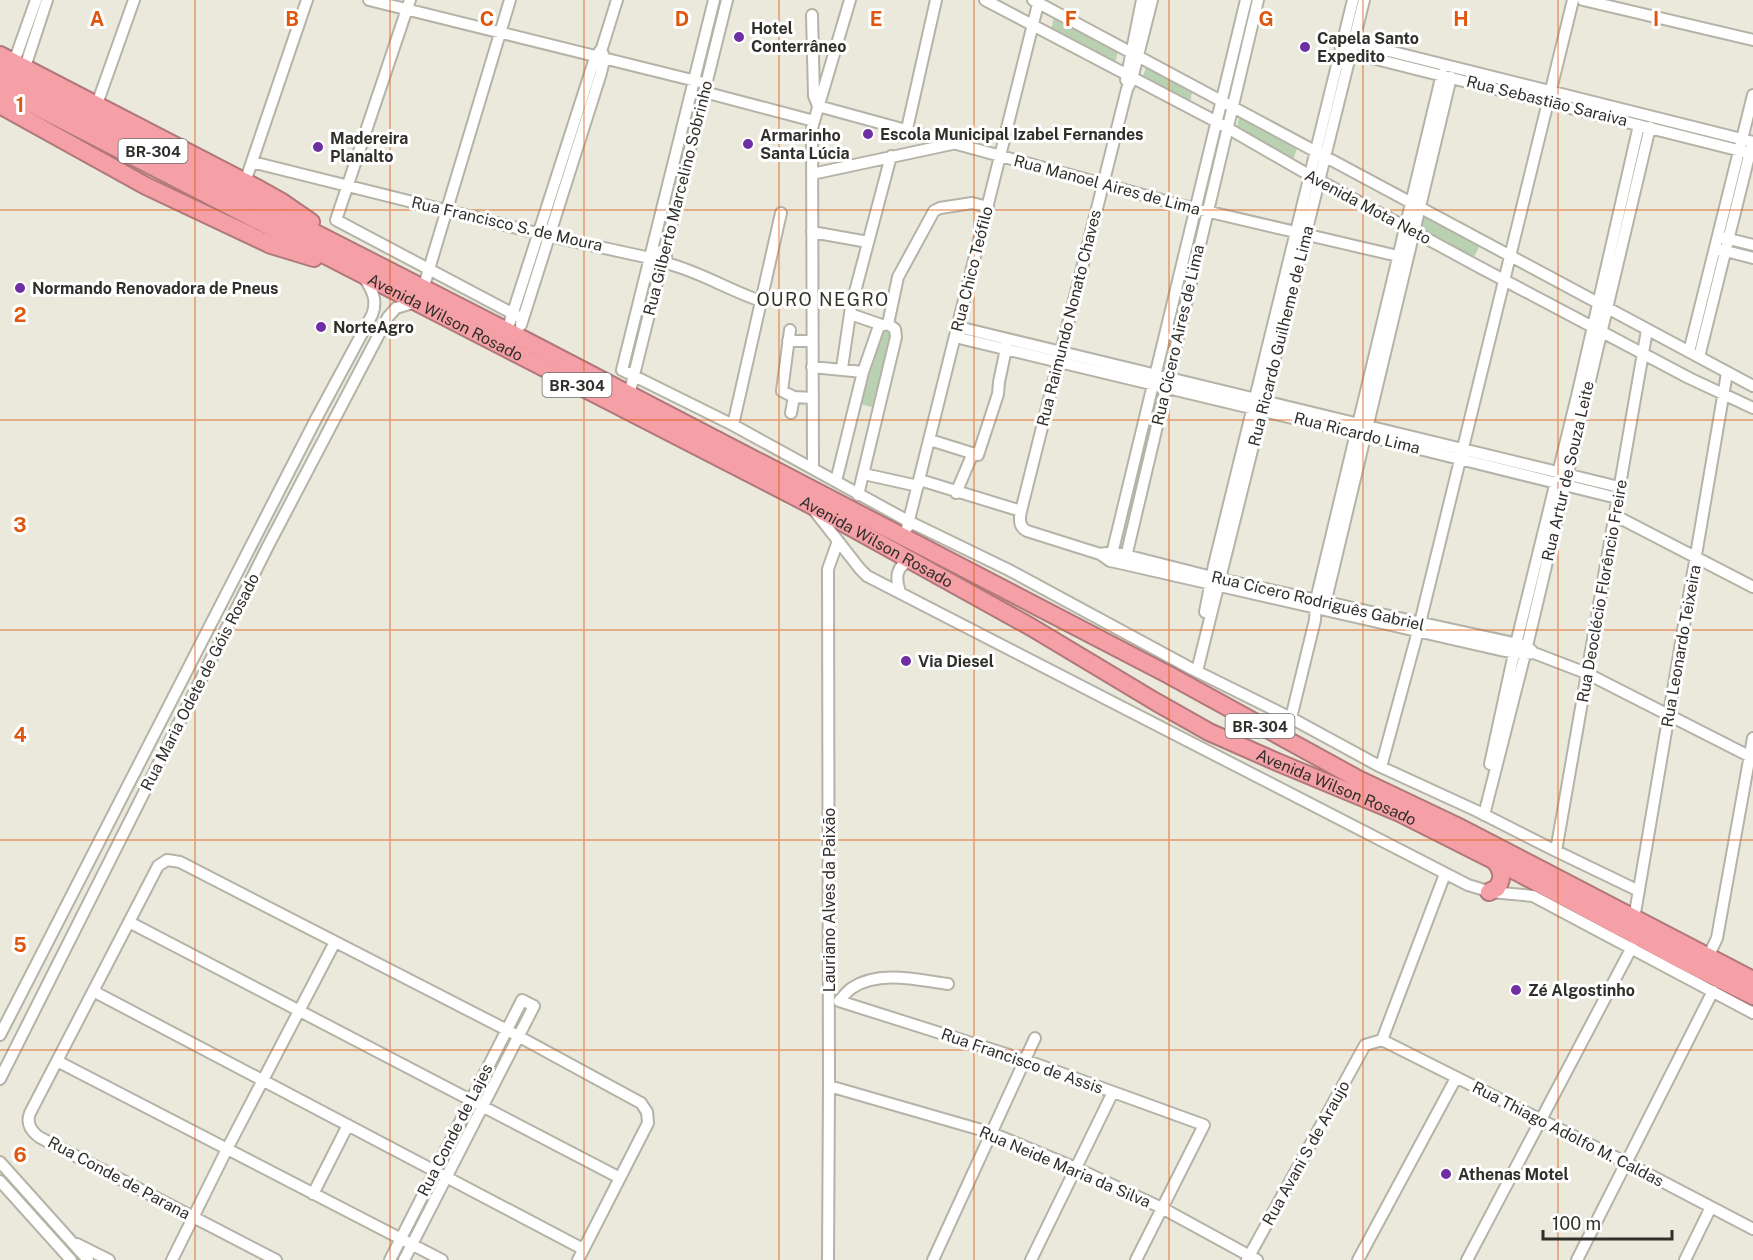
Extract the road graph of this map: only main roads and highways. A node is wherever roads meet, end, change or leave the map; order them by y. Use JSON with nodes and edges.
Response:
{"nodes":[{"id":1,"x":13,"y":62,"type":"edge"},
{"id":2,"x":0,"y":72,"type":"edge"},
{"id":3,"x":0,"y":88,"type":"edge"},
{"id":4,"x":0,"y":105,"type":"edge"},
{"id":5,"x":304,"y":237,"type":"junction"},
{"id":6,"x":347,"y":258,"type":"junction"},
{"id":7,"x":419,"y":295,"type":"junction"},
{"id":8,"x":1169,"y":675,"type":"junction"},
{"id":9,"x":1156,"y":702,"type":"junction"},
{"id":10,"x":1220,"y":704,"type":"junction"},
{"id":11,"x":1209,"y":732,"type":"junction"},
{"id":12,"x":1494,"y":860,"type":"junction"},
{"id":13,"x":1489,"y":892,"type":"road end"},
{"id":14,"x":1533,"y":896,"type":"road end"},
{"id":15,"x":1570,"y":900,"type":"junction"},
{"id":16,"x":1753,"y":980,"type":"edge"},
{"id":17,"x":1753,"y":996,"type":"edge"}],
"edges":[{"from":1,"to":6,"type":"highway"},
{"from":2,"to":5,"type":"highway","name":"Avenida Wilson Rosado","number":"BR-304"},
{"from":3,"to":5,"type":"highway","name":"Avenida Wilson Rosado","number":"BR-304"},
{"from":4,"to":6,"type":"highway"},
{"from":5,"to":6,"type":"highway","name":"Avenida Wilson Rosado","number":"BR-304"},
{"from":6,"to":7,"type":"highway","name":"Avenida Wilson Rosado","number":"BR-304"},
{"from":6,"to":7,"type":"highway","name":"Avenida Wilson Rosado","number":"BR-304"},
{"from":7,"to":8,"type":"highway","name":"Avenida Wilson Rosado","number":"BR-304"},
{"from":7,"to":9,"type":"highway","name":"Avenida Wilson Rosado","number":"BR-304"},
{"from":8,"to":9,"type":"highway"},
{"from":8,"to":10,"type":"highway","name":"Avenida Wilson Rosado","number":"BR-304"},
{"from":9,"to":11,"type":"highway","name":"Avenida Wilson Rosado","number":"BR-304"},
{"from":10,"to":11,"type":"highway"},
{"from":10,"to":16,"type":"highway","name":"Avenida Wilson Rosado","number":"BR-304"},
{"from":11,"to":12,"type":"highway","name":"Avenida Wilson Rosado","number":"BR-304"},
{"from":12,"to":13,"type":"highway"},
{"from":12,"to":15,"type":"highway","name":"Avenida Wilson Rosado","number":"BR-304"},
{"from":14,"to":15,"type":"highway"},
{"from":15,"to":17,"type":"highway","name":"Avenida Wilson Rosado","number":"BR-304"}]}
